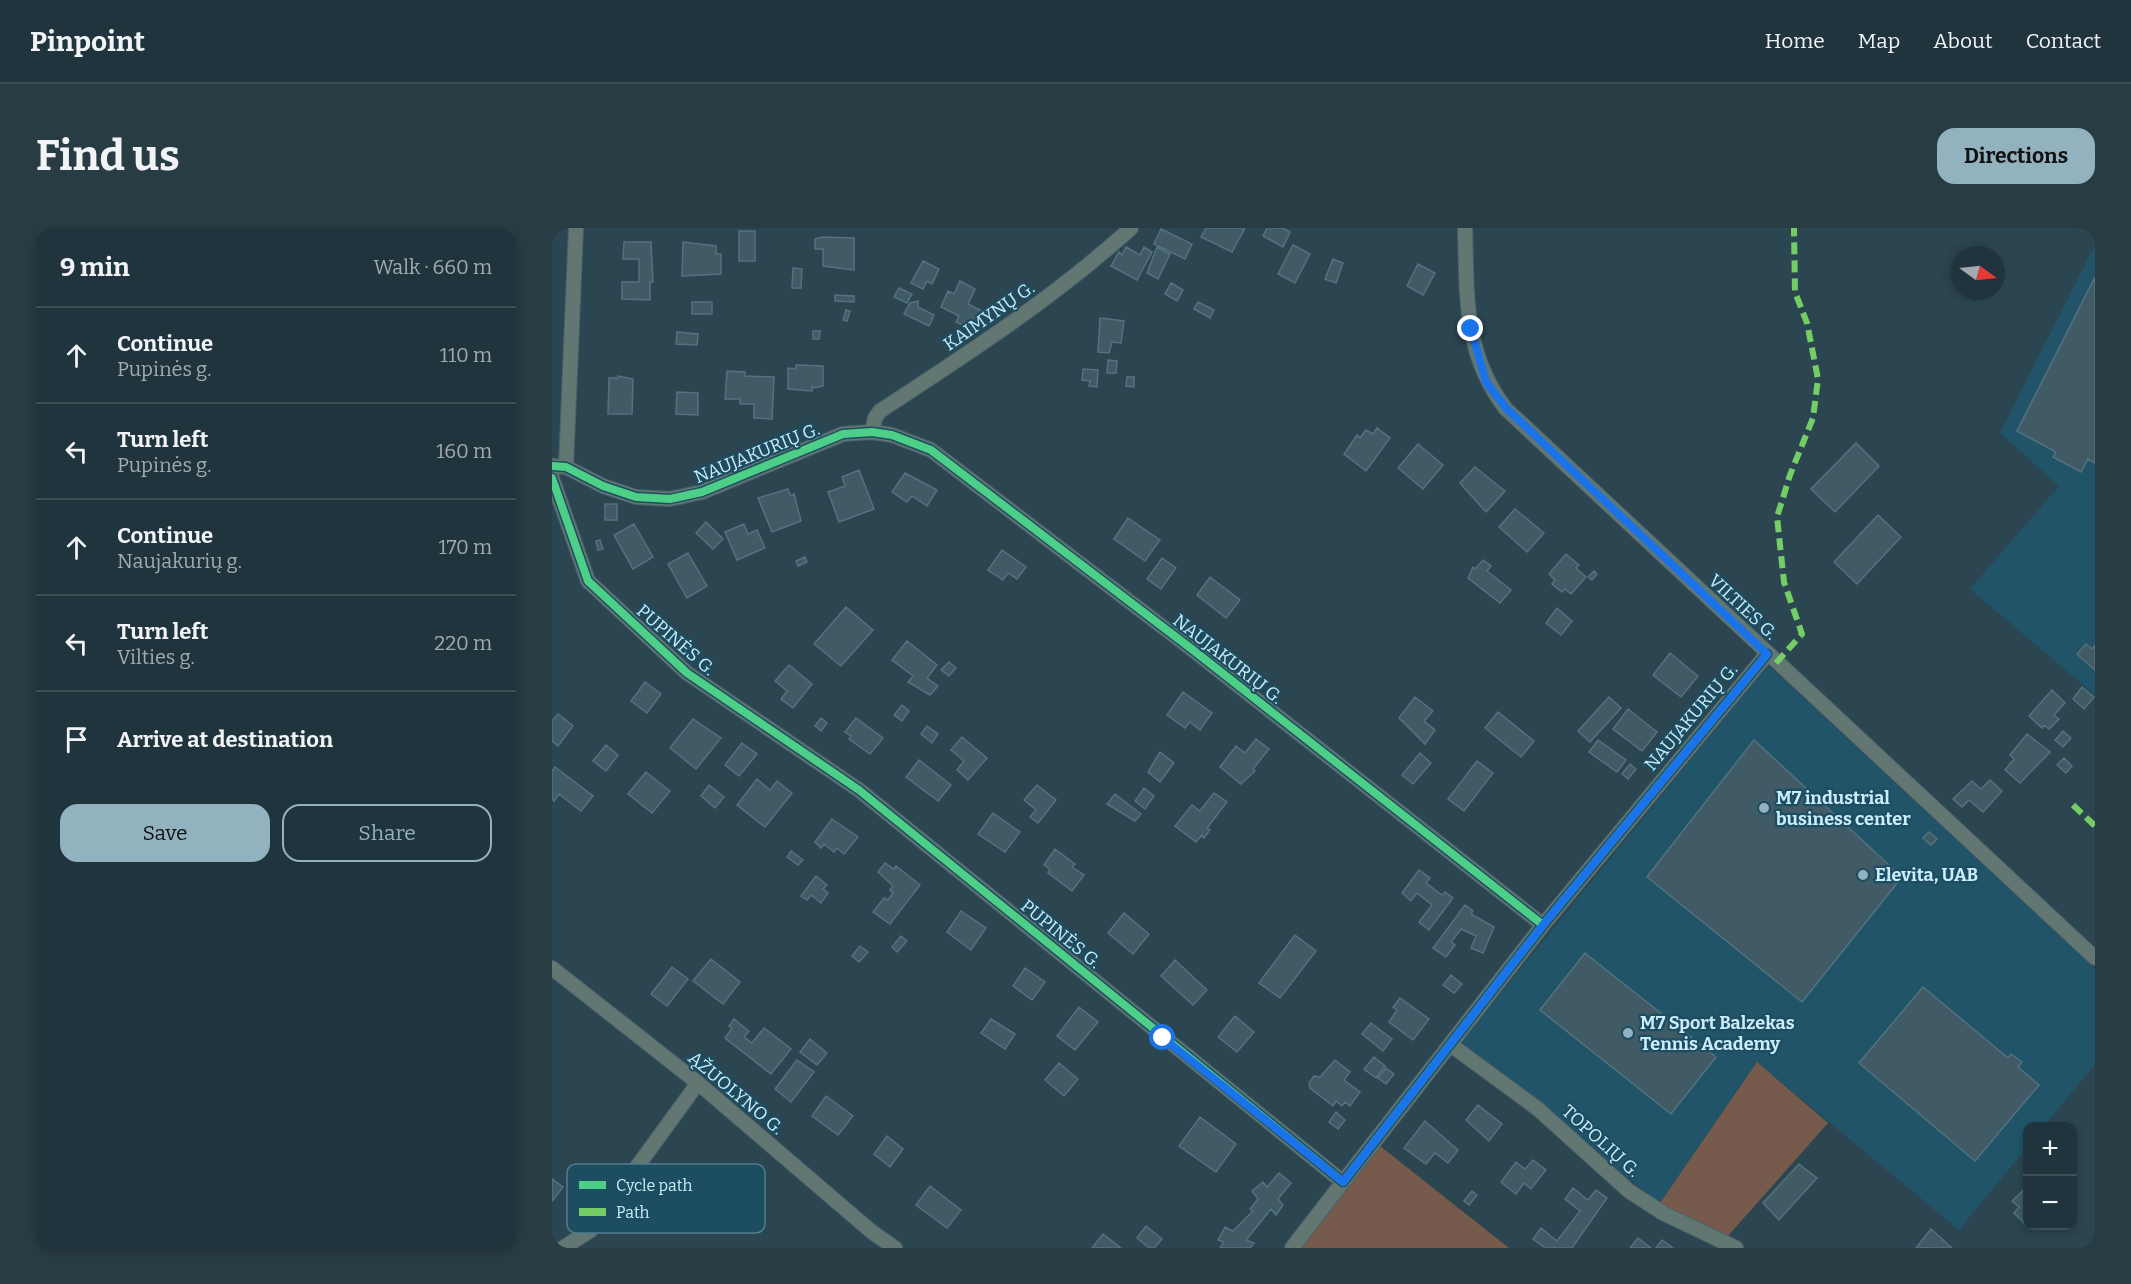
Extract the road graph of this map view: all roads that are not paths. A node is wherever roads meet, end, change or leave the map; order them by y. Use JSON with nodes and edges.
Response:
{"nodes":[{"id":1,"x":576,"y":228,"type":"edge"},
{"id":2,"x":1131,"y":228,"type":"edge"},
{"id":3,"x":1465,"y":228,"type":"edge"},
{"id":4,"x":872,"y":432,"type":"junction"},
{"id":5,"x":559,"y":466,"type":"edge"},
{"id":6,"x":552,"y":478,"type":"edge"},
{"id":7,"x":1767,"y":654,"type":"junction"},
{"id":8,"x":1543,"y":925,"type":"junction"},
{"id":9,"x":2095,"y":958,"type":"edge"},
{"id":10,"x":552,"y":968,"type":"edge"},
{"id":11,"x":1451,"y":1045,"type":"junction"},
{"id":12,"x":698,"y":1083,"type":"junction"},
{"id":13,"x":639,"y":1164,"type":"edge"},
{"id":14,"x":1343,"y":1182,"type":"junction"},
{"id":15,"x":586,"y":1233,"type":"edge"},
{"id":16,"x":563,"y":1248,"type":"edge"},
{"id":17,"x":895,"y":1248,"type":"edge"},
{"id":18,"x":1292,"y":1248,"type":"edge"},
{"id":19,"x":1736,"y":1248,"type":"edge"}],
"edges":[{"from":1,"to":5,"type":"street"},
{"from":2,"to":4,"type":"street","name":"KAIMYNŲ G."},
{"from":3,"to":7,"type":"street","name":"VILTIES G."},
{"from":4,"to":5,"type":"street","name":"NAUJAKURIŲ G."},
{"from":4,"to":8,"type":"street","name":"NAUJAKURIŲ G."},
{"from":6,"to":14,"type":"street","name":"PUPINĖS G."},
{"from":7,"to":8,"type":"street","name":"NAUJAKURIŲ G."},
{"from":7,"to":9,"type":"street","name":"VILTIES G."},
{"from":8,"to":11,"type":"street"},
{"from":10,"to":12,"type":"street","name":"ĄŽUOLYNO G."},
{"from":11,"to":14,"type":"street"},
{"from":11,"to":19,"type":"street","name":"TOPOLIŲ G."},
{"from":12,"to":13,"type":"street"},
{"from":12,"to":17,"type":"street","name":"ĄŽUOLYNO G."},
{"from":14,"to":18,"type":"street"},
{"from":15,"to":16,"type":"street"}]}
